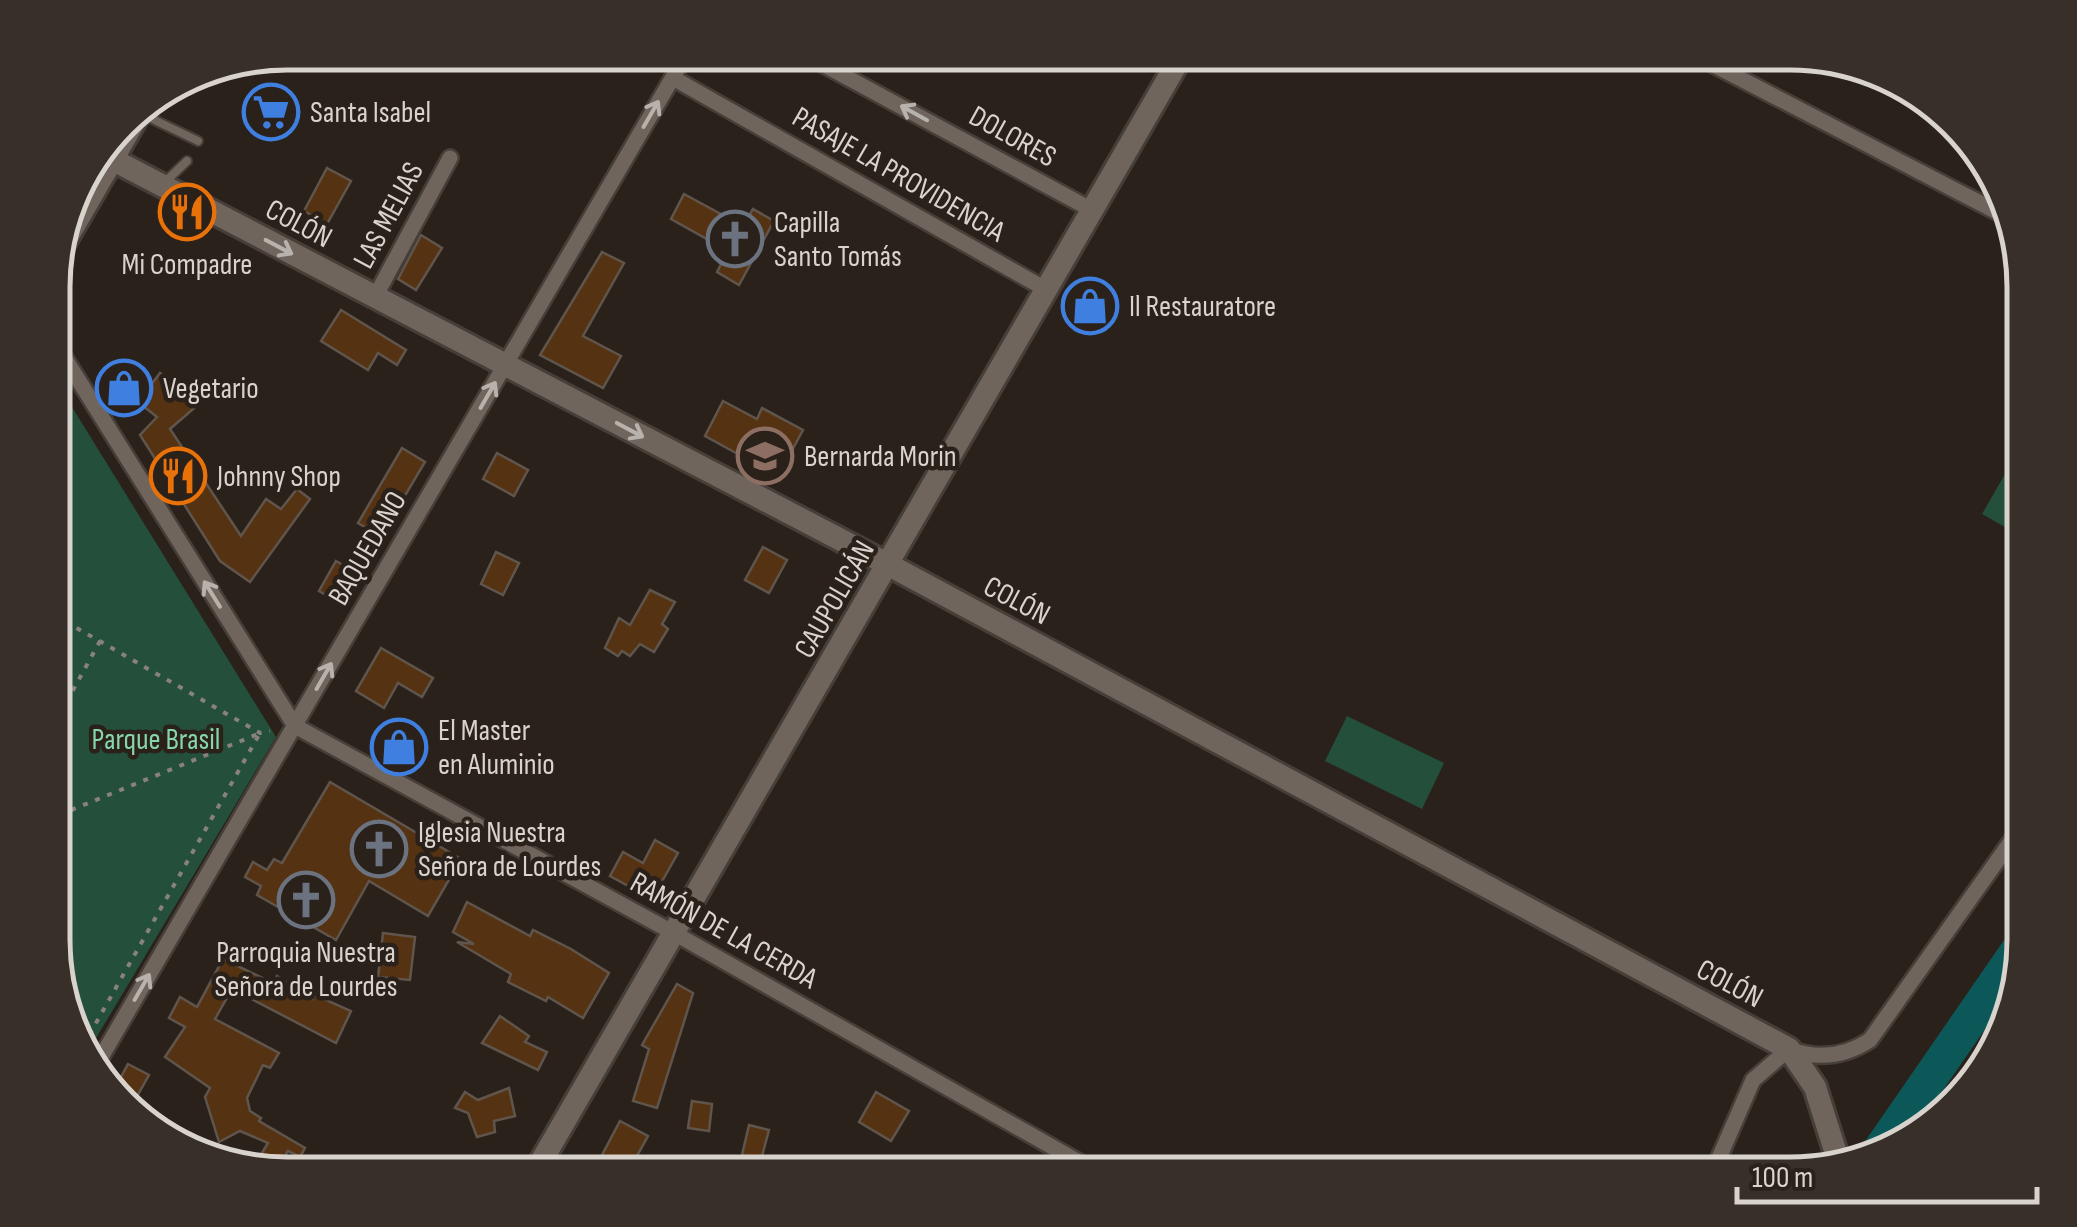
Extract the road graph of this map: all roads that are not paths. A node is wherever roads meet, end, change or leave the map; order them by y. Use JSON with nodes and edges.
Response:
{"nodes":[{"id":1,"x":677,"y":70,"type":"edge"},
{"id":2,"x":835,"y":70,"type":"edge"},
{"id":3,"x":1173,"y":70,"type":"edge"},
{"id":4,"x":1725,"y":70,"type":"edge"},
{"id":5,"x":672,"y":78,"type":"junction"},
{"id":6,"x":154,"y":116,"type":"edge"},
{"id":7,"x":198,"y":142,"type":"dead end"},
{"id":8,"x":450,"y":158,"type":"dead end"},
{"id":9,"x":112,"y":159,"type":"edge"},
{"id":10,"x":186,"y":161,"type":"dead end"},
{"id":11,"x":162,"y":186,"type":"junction"},
{"id":12,"x":1992,"y":209,"type":"edge"},
{"id":13,"x":1092,"y":210,"type":"junction"},
{"id":14,"x":1047,"y":290,"type":"junction"},
{"id":15,"x":375,"y":297,"type":"junction"},
{"id":16,"x":506,"y":365,"type":"junction"},
{"id":17,"x":70,"y":367,"type":"edge"},
{"id":18,"x":889,"y":565,"type":"junction"},
{"id":19,"x":295,"y":726,"type":"junction"},
{"id":20,"x":2007,"y":848,"type":"edge"},
{"id":21,"x":674,"y":932,"type":"junction"},
{"id":22,"x":1789,"y":1049,"type":"junction"},
{"id":23,"x":103,"y":1054,"type":"edge"},
{"id":24,"x":1836,"y":1152,"type":"edge"},
{"id":25,"x":544,"y":1157,"type":"edge"},
{"id":26,"x":1070,"y":1157,"type":"edge"},
{"id":27,"x":1720,"y":1157,"type":"edge"}],
"edges":[{"from":1,"to":5,"type":"street","name":"BAQUEDANO"},
{"from":13,"to":2,"type":"street","name":"DOLORES","one_way":true},
{"from":3,"to":13,"type":"street","name":"CAUPOLICÁN"},
{"from":4,"to":12,"type":"street"},
{"from":5,"to":14,"type":"street","name":"PASAJE LA PROVIDENCIA"},
{"from":16,"to":5,"type":"street","name":"BAQUEDANO","one_way":true},
{"from":6,"to":7,"type":"lane"},
{"from":8,"to":15,"type":"street","name":"LAS MELIAS"},
{"from":9,"to":11,"type":"street","name":"COLÓN"},
{"from":10,"to":11,"type":"lane"},
{"from":11,"to":15,"type":"street","name":"COLÓN","one_way":true},
{"from":13,"to":14,"type":"street","name":"CAUPOLICÁN"},
{"from":14,"to":18,"type":"street","name":"CAUPOLICÁN"},
{"from":15,"to":16,"type":"street","name":"COLÓN"},
{"from":16,"to":18,"type":"street","name":"COLÓN","one_way":true},
{"from":19,"to":16,"type":"street","name":"BAQUEDANO","one_way":true},
{"from":19,"to":17,"type":"street","name":"RAMÓN DE LA CERDA","one_way":true},
{"from":18,"to":21,"type":"street","name":"CAUPOLICÁN"},
{"from":18,"to":22,"type":"street","name":"COLÓN"},
{"from":19,"to":21,"type":"street","name":"RAMÓN DE LA CERDA"},
{"from":23,"to":19,"type":"street","name":"BAQUEDANO","one_way":true},
{"from":20,"to":22,"type":"street"},
{"from":21,"to":25,"type":"street","name":"CAUPOLICÁN"},
{"from":21,"to":26,"type":"street","name":"RAMÓN DE LA CERDA"},
{"from":22,"to":24,"type":"street","name":"COLÓN"},
{"from":22,"to":27,"type":"street"}]}
